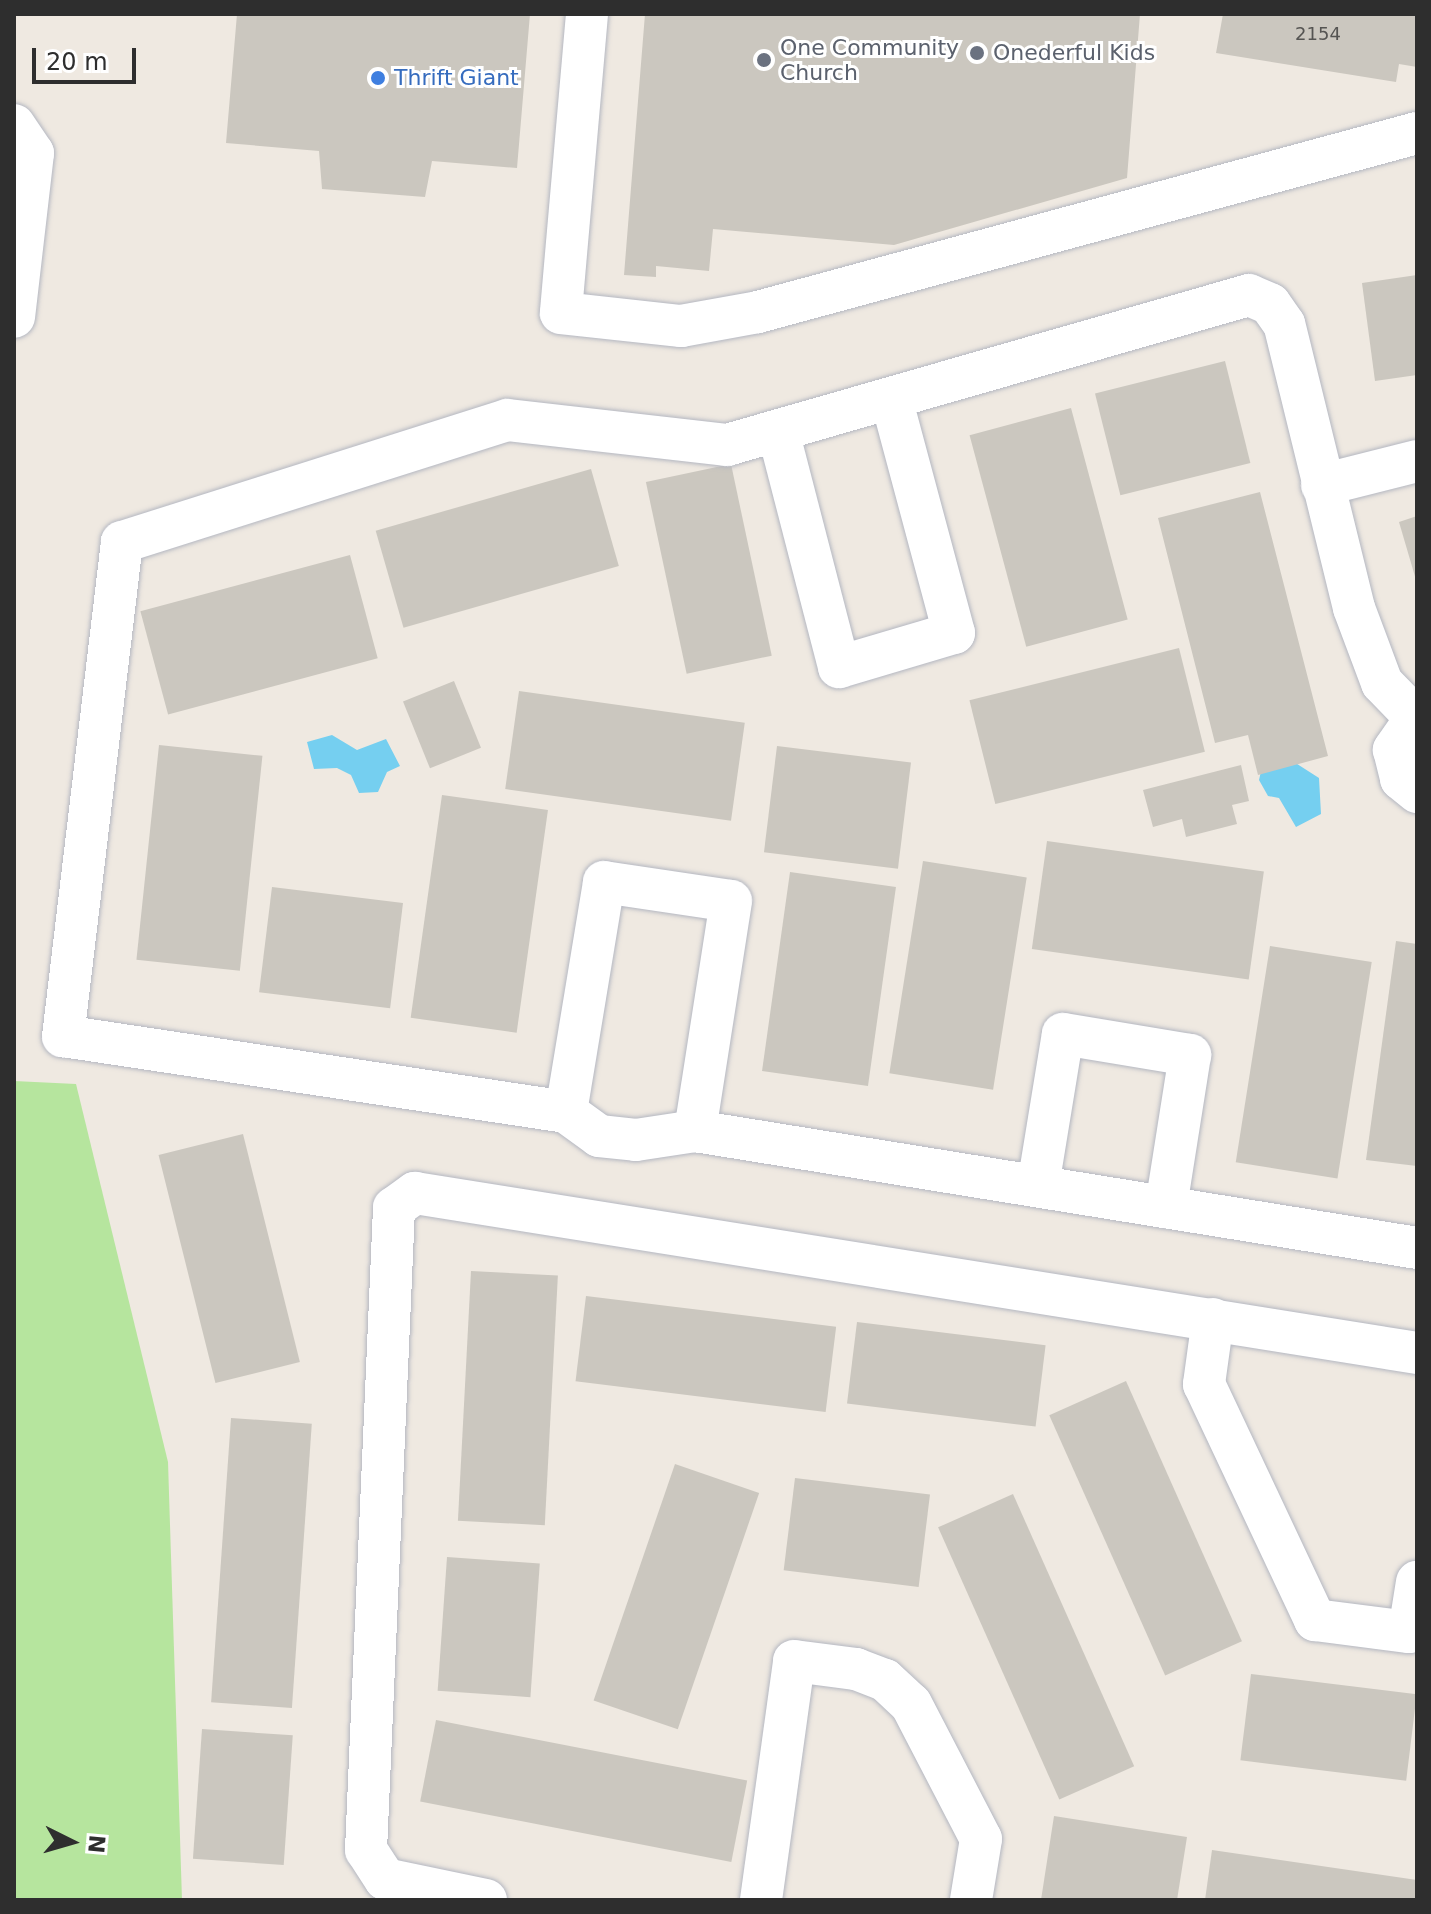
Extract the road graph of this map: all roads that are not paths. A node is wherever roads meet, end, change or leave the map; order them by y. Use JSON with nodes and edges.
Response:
{"nodes":[{"id":1,"x":587,"y":14,"type":"edge"},
{"id":2,"x":14,"y":125,"type":"edge"},
{"id":3,"x":1417,"y":133,"type":"edge"},
{"id":4,"x":14,"y":317,"type":"edge"},
{"id":5,"x":891,"y":398,"type":"junction"},
{"id":6,"x":778,"y":431,"type":"junction"},
{"id":7,"x":1417,"y":461,"type":"edge"},
{"id":8,"x":1322,"y":485,"type":"junction"},
{"id":9,"x":1416,"y":718,"type":"edge"},
{"id":10,"x":1417,"y":792,"type":"edge"},
{"id":11,"x":566,"y":1112,"type":"junction"},
{"id":12,"x":695,"y":1131,"type":"junction"},
{"id":13,"x":1038,"y":1186,"type":"junction"},
{"id":14,"x":1166,"y":1207,"type":"junction"},
{"id":15,"x":1417,"y":1248,"type":"edge"},
{"id":16,"x":1213,"y":1319,"type":"junction"},
{"id":17,"x":1417,"y":1353,"type":"edge"},
{"id":18,"x":1417,"y":1582,"type":"edge"},
{"id":19,"x":486,"y":1900,"type":"edge"},
{"id":20,"x":761,"y":1900,"type":"edge"},
{"id":21,"x":971,"y":1900,"type":"edge"}],
"edges":[{"from":1,"to":3,"type":"lane"},
{"from":2,"to":4,"type":"lane"},
{"from":5,"to":6,"type":"lane"},
{"from":5,"to":6,"type":"lane"},
{"from":5,"to":8,"type":"lane"},
{"from":6,"to":11,"type":"lane"},
{"from":7,"to":8,"type":"lane"},
{"from":8,"to":9,"type":"lane"},
{"from":9,"to":10,"type":"lane"},
{"from":11,"to":12,"type":"lane"},
{"from":11,"to":12,"type":"lane"},
{"from":12,"to":13,"type":"lane"},
{"from":13,"to":14,"type":"lane"},
{"from":13,"to":14,"type":"lane"},
{"from":14,"to":15,"type":"lane"},
{"from":16,"to":17,"type":"lane"},
{"from":16,"to":18,"type":"lane"},
{"from":16,"to":19,"type":"lane"},
{"from":20,"to":21,"type":"lane"}]}
